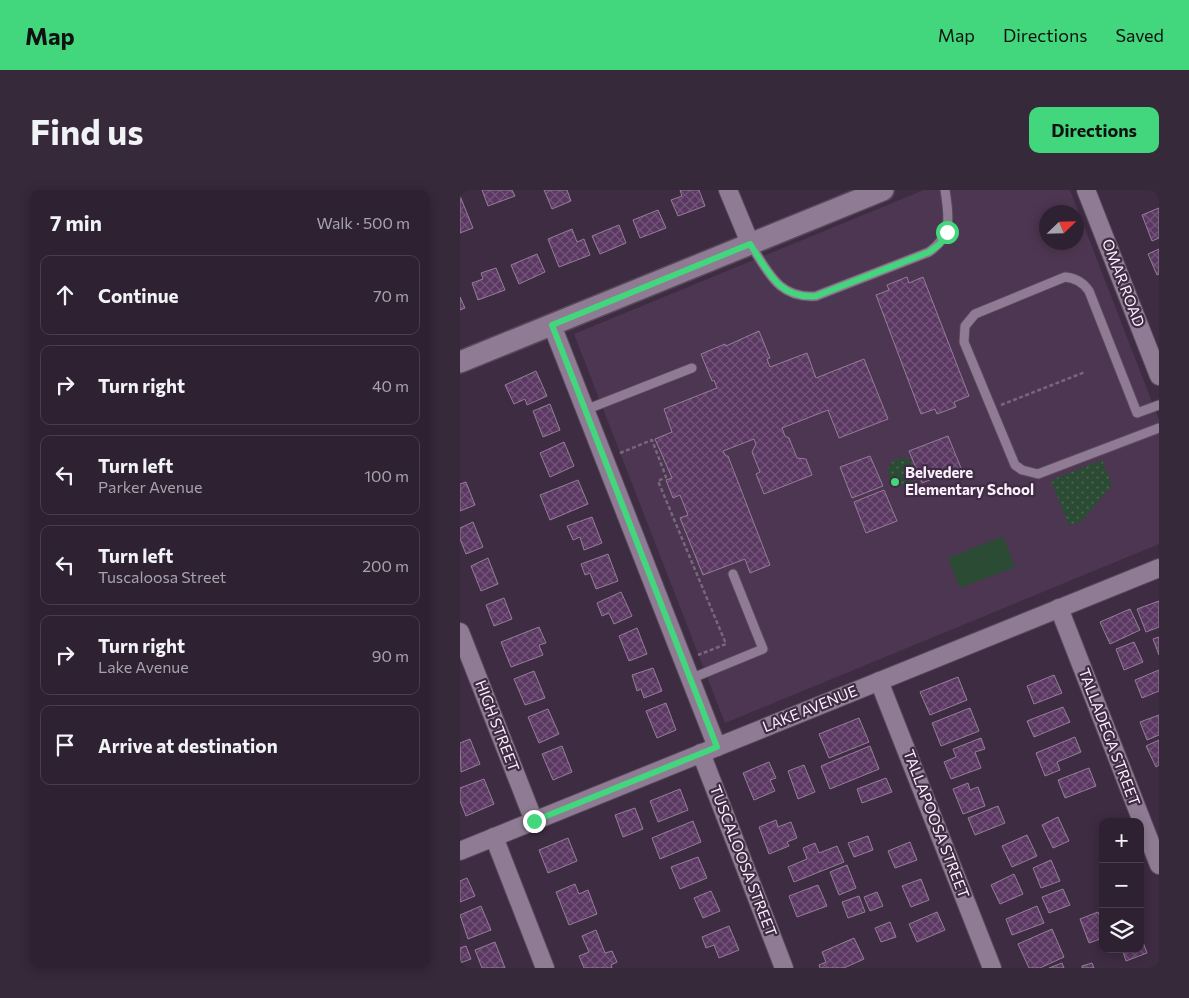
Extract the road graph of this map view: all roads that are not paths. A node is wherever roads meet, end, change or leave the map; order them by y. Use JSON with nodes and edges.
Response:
{"nodes":[{"id":1,"x":728,"y":190,"type":"edge"},
{"id":2,"x":884,"y":190,"type":"edge"},
{"id":3,"x":944,"y":190,"type":"edge"},
{"id":4,"x":1086,"y":190,"type":"edge"},
{"id":5,"x":750,"y":244,"type":"junction"},
{"id":6,"x":552,"y":325,"type":"junction"},
{"id":7,"x":460,"y":362,"type":"edge"},
{"id":8,"x":692,"y":368,"type":"dead end"},
{"id":9,"x":1159,"y":376,"type":"edge"},
{"id":10,"x":1159,"y":405,"type":"edge"},
{"id":11,"x":585,"y":410,"type":"junction"},
{"id":12,"x":1159,"y":428,"type":"edge"},
{"id":13,"x":1159,"y":568,"type":"edge"},
{"id":14,"x":733,"y":574,"type":"dead end"},
{"id":15,"x":1059,"y":608,"type":"junction"},
{"id":16,"x":460,"y":632,"type":"edge"},
{"id":17,"x":690,"y":679,"type":"junction"},
{"id":18,"x":880,"y":681,"type":"junction"},
{"id":19,"x":709,"y":750,"type":"junction"},
{"id":20,"x":534,"y":821,"type":"junction"},
{"id":21,"x":494,"y":837,"type":"junction"},
{"id":22,"x":460,"y":851,"type":"edge"},
{"id":23,"x":1159,"y":865,"type":"edge"},
{"id":24,"x":545,"y":968,"type":"edge"},
{"id":25,"x":784,"y":968,"type":"edge"},
{"id":26,"x":992,"y":968,"type":"edge"}],
"edges":[{"from":1,"to":5,"type":"street"},
{"from":2,"to":5,"type":"street"},
{"from":3,"to":5,"type":"lane"},
{"from":4,"to":9,"type":"street","name":"OMAR ROAD"},
{"from":5,"to":6,"type":"street"},
{"from":6,"to":7,"type":"street"},
{"from":6,"to":11,"type":"street","name":"TUSCALOOSA STREET"},
{"from":8,"to":11,"type":"lane"},
{"from":10,"to":12,"type":"lane"},
{"from":11,"to":17,"type":"street","name":"TUSCALOOSA STREET"},
{"from":13,"to":15,"type":"street","name":"LAKE AVENUE"},
{"from":14,"to":17,"type":"lane"},
{"from":15,"to":18,"type":"street","name":"LAKE AVENUE"},
{"from":15,"to":23,"type":"street","name":"TALLADEGA STREET"},
{"from":16,"to":20,"type":"street","name":"HIGH STREET"},
{"from":17,"to":19,"type":"street","name":"TUSCALOOSA STREET"},
{"from":18,"to":19,"type":"street","name":"LAKE AVENUE"},
{"from":18,"to":26,"type":"street","name":"TALLAPOOSA STREET"},
{"from":19,"to":20,"type":"street","name":"LAKE AVENUE"},
{"from":19,"to":25,"type":"street","name":"TUSCALOOSA STREET"},
{"from":20,"to":21,"type":"street","name":"LAKE AVENUE"},
{"from":21,"to":22,"type":"street","name":"LAKE AVENUE"},
{"from":21,"to":24,"type":"street"}]}
